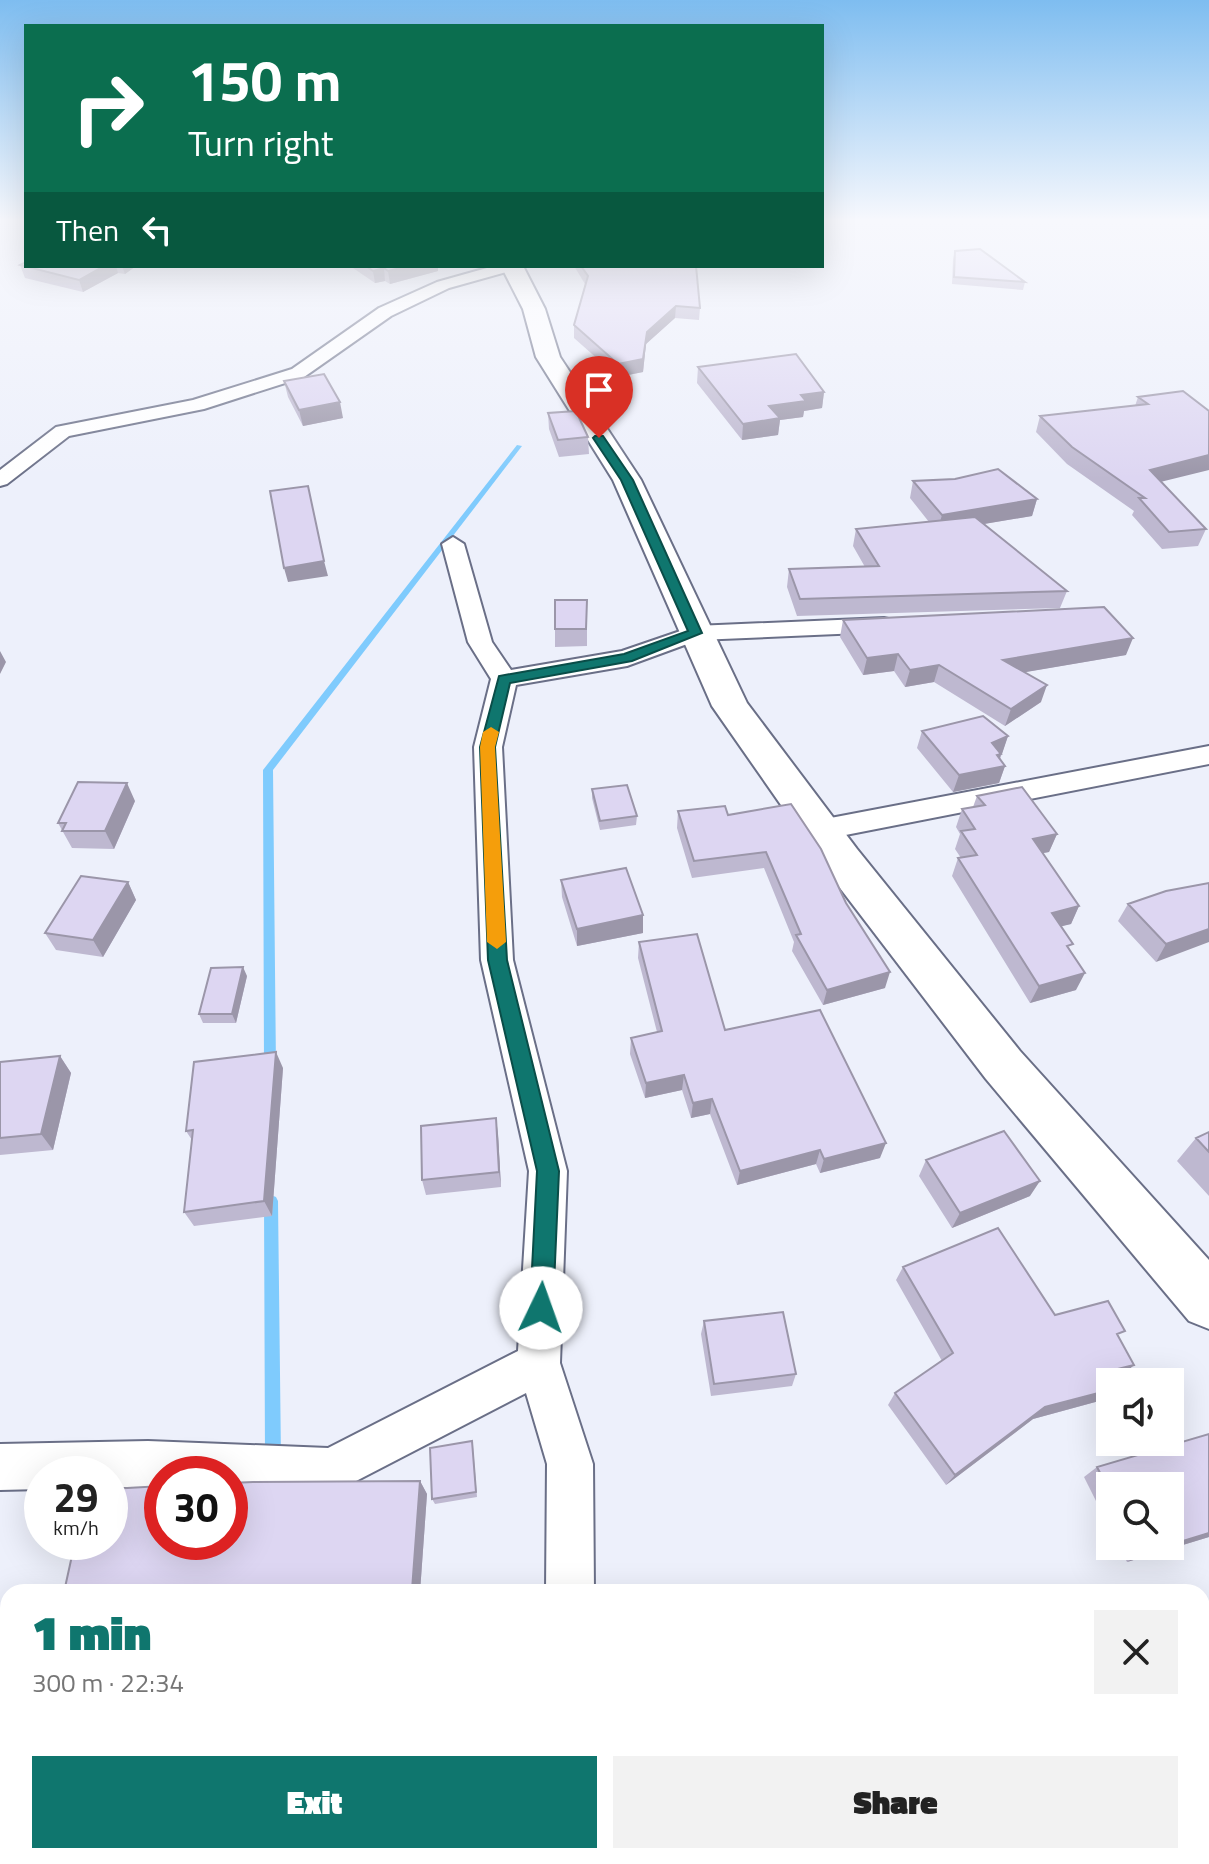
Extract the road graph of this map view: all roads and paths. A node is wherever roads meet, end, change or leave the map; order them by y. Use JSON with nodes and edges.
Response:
{"nodes":[{"id":1,"x":400,"y":305,"type":"edge"},
{"id":2,"x":532,"y":305,"type":"edge"},
{"id":3,"x":0,"y":480,"type":"edge"},
{"id":4,"x":453,"y":544,"type":"dead end"},
{"id":5,"x":915,"y":624,"type":"edge"},
{"id":6,"x":695,"y":633,"type":"junction"},
{"id":7,"x":504,"y":679,"type":"junction"},
{"id":8,"x":1209,"y":755,"type":"edge"},
{"id":9,"x":820,"y":830,"type":"junction"},
{"id":10,"x":1209,"y":1301,"type":"edge"},
{"id":11,"x":539,"y":1363,"type":"junction"},
{"id":12,"x":0,"y":1467,"type":"edge"},
{"id":13,"x":570,"y":1584,"type":"edge"}],
"edges":[{"from":1,"to":3,"type":"street"},
{"from":2,"to":6,"type":"street"},
{"from":4,"to":7,"type":"street"},
{"from":5,"to":6,"type":"street"},
{"from":6,"to":7,"type":"street"},
{"from":6,"to":9,"type":"street"},
{"from":7,"to":11,"type":"street"},
{"from":8,"to":9,"type":"street"},
{"from":9,"to":10,"type":"street"},
{"from":11,"to":12,"type":"street"},
{"from":11,"to":13,"type":"street"}]}
